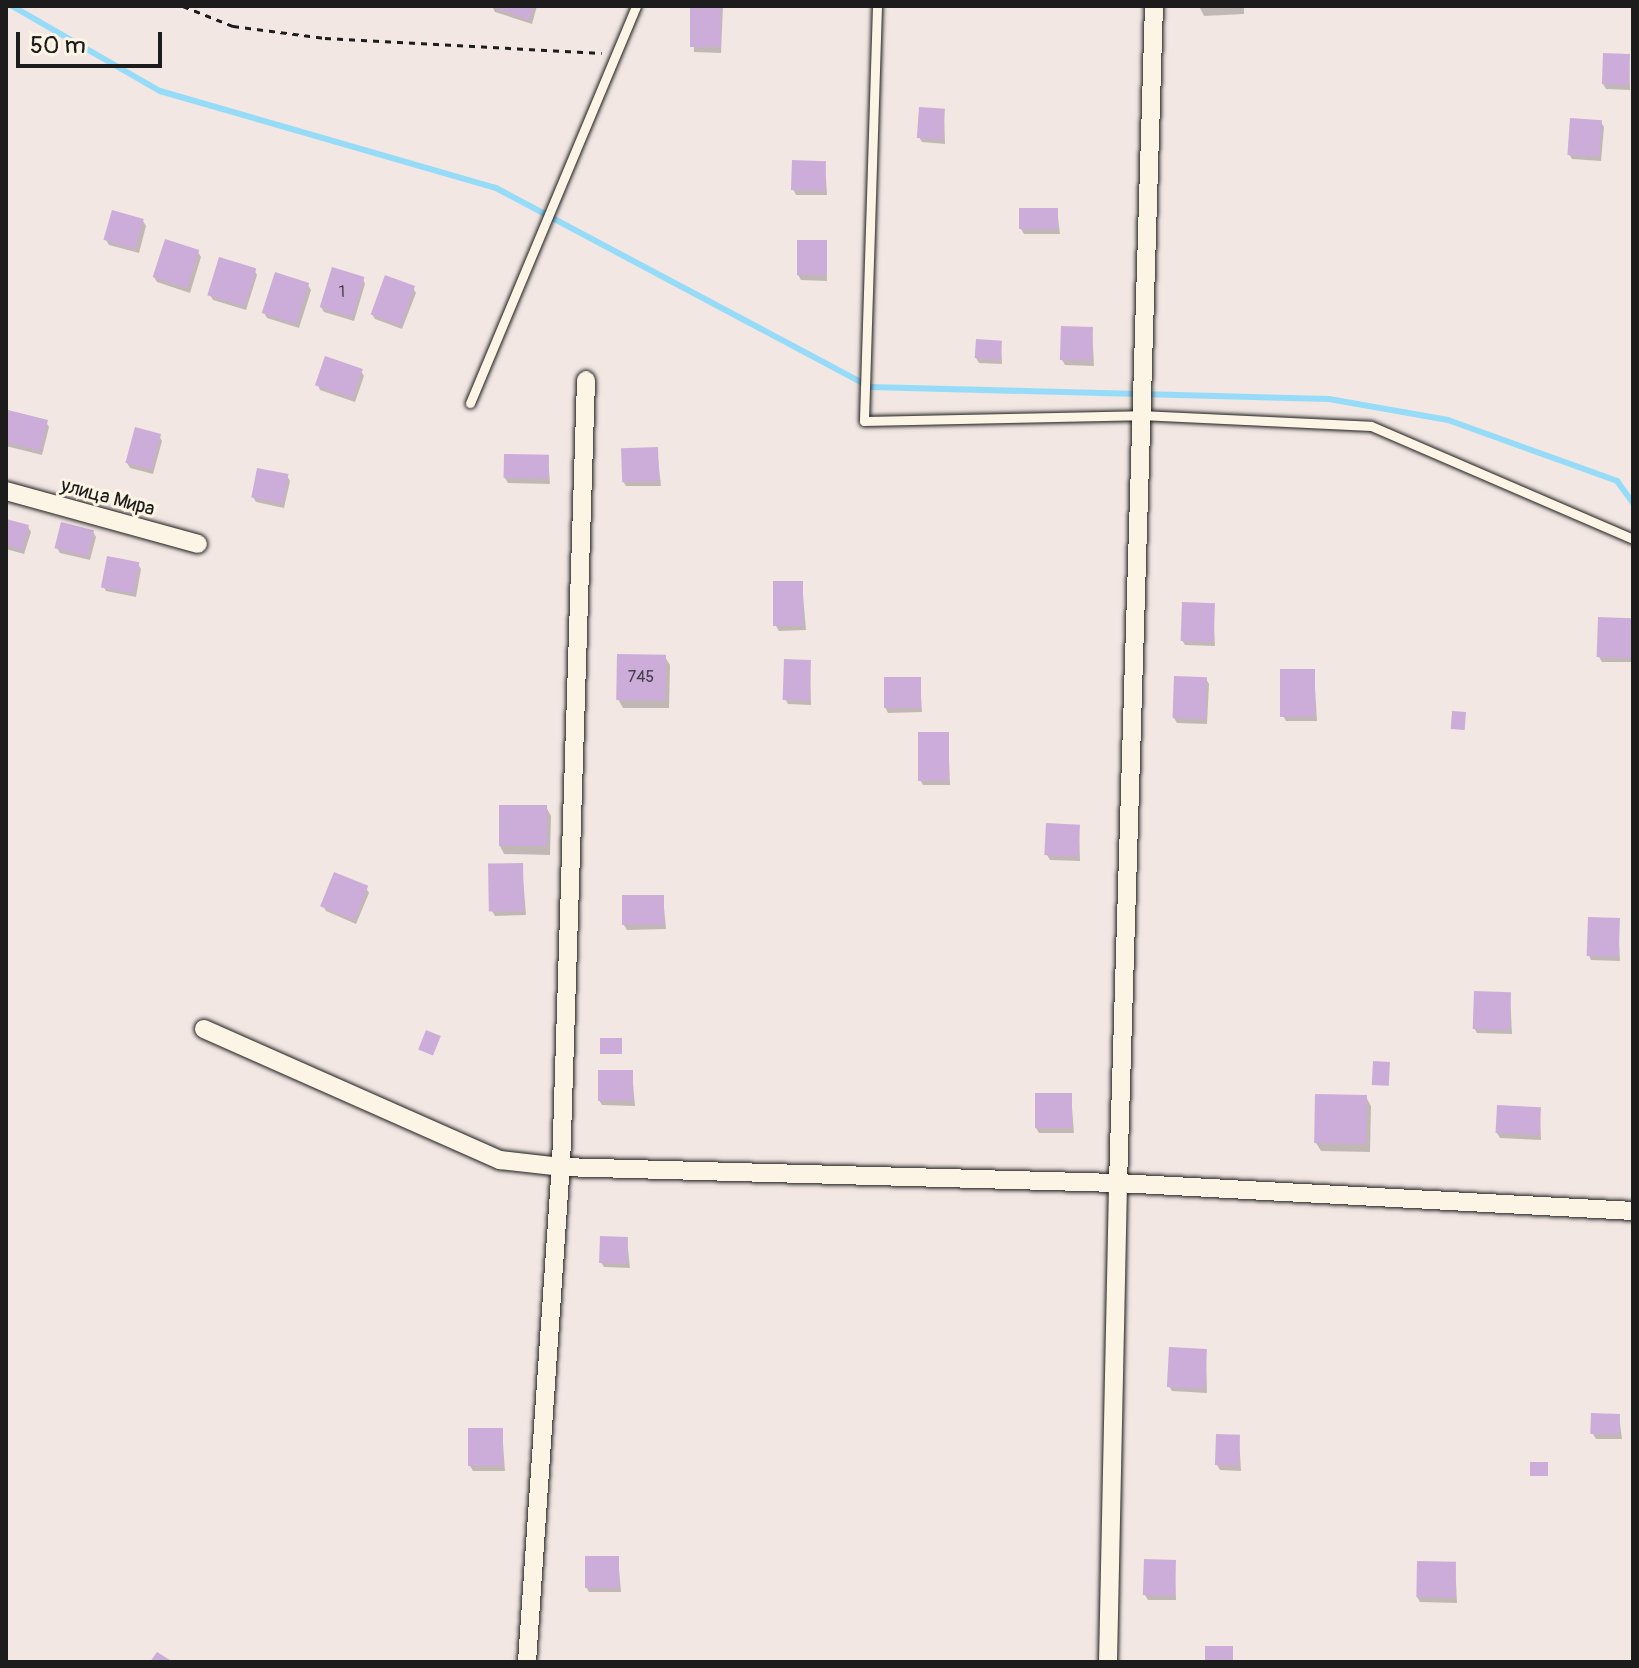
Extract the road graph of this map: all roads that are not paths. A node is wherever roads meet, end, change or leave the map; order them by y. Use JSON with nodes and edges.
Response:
{"nodes":[{"id":1,"x":636,"y":6,"type":"edge"},
{"id":2,"x":877,"y":6,"type":"edge"},
{"id":3,"x":1154,"y":6,"type":"edge"},
{"id":4,"x":586,"y":380,"type":"dead end"},
{"id":5,"x":470,"y":403,"type":"dead end"},
{"id":6,"x":1140,"y":415,"type":"junction"},
{"id":7,"x":6,"y":491,"type":"edge"},
{"id":8,"x":1633,"y":539,"type":"edge"},
{"id":9,"x":198,"y":544,"type":"dead end"},
{"id":10,"x":204,"y":1029,"type":"dead end"},
{"id":11,"x":561,"y":1167,"type":"junction"},
{"id":12,"x":1118,"y":1183,"type":"junction"},
{"id":13,"x":1633,"y":1211,"type":"edge"},
{"id":14,"x":527,"y":1662,"type":"edge"},
{"id":15,"x":1108,"y":1662,"type":"edge"}],
"edges":[{"from":1,"to":5,"type":"lane"},
{"from":2,"to":6,"type":"lane"},
{"from":3,"to":6,"type":"street"},
{"from":4,"to":11,"type":"street"},
{"from":6,"to":8,"type":"lane"},
{"from":6,"to":12,"type":"street"},
{"from":7,"to":9,"type":"street","name":"улица Мира"},
{"from":10,"to":11,"type":"street"},
{"from":11,"to":12,"type":"street"},
{"from":11,"to":14,"type":"street"},
{"from":12,"to":13,"type":"street"},
{"from":12,"to":15,"type":"street"}]}
